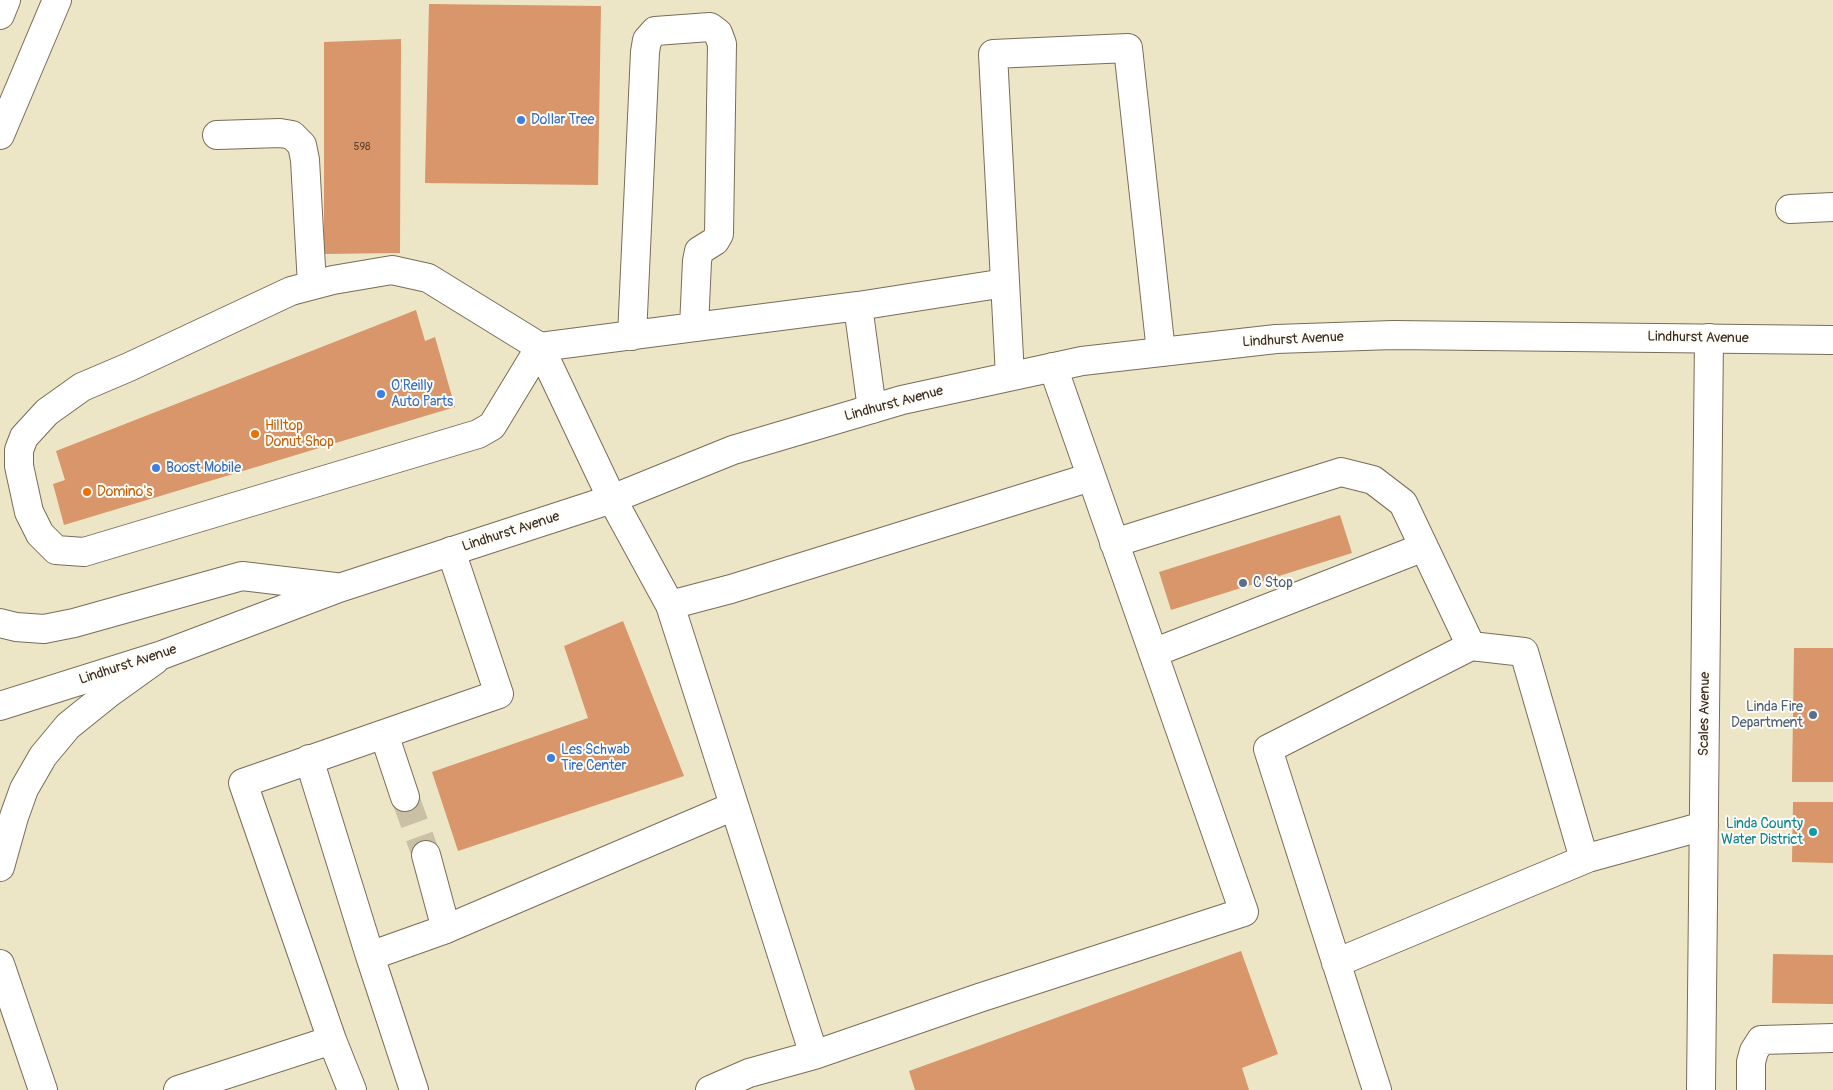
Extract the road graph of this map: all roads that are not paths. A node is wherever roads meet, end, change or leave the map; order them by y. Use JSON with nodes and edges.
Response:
{"nodes":[{"id":1,"x":6,"y":0,"type":"edge"},
{"id":2,"x":57,"y":0,"type":"edge"},
{"id":3,"x":0,"y":15,"type":"edge"},
{"id":4,"x":0,"y":135,"type":"edge"},
{"id":5,"x":217,"y":135,"type":"dead end"},
{"id":6,"x":1833,"y":207,"type":"edge"},
{"id":7,"x":1790,"y":209,"type":"dead end"},
{"id":8,"x":1005,"y":283,"type":"junction"},
{"id":9,"x":312,"y":285,"type":"junction"},
{"id":10,"x":858,"y":306,"type":"junction"},
{"id":11,"x":694,"y":327,"type":"junction"},
{"id":12,"x":632,"y":336,"type":"junction"},
{"id":13,"x":1709,"y":338,"type":"junction"},
{"id":14,"x":1833,"y":340,"type":"edge"},
{"id":15,"x":540,"y":347,"type":"junction"},
{"id":16,"x":1161,"y":352,"type":"junction"},
{"id":17,"x":1053,"y":367,"type":"junction"},
{"id":18,"x":1010,"y":376,"type":"junction"},
{"id":19,"x":872,"y":408,"type":"junction"},
{"id":20,"x":1091,"y":477,"type":"junction"},
{"id":21,"x":612,"y":499,"type":"junction"},
{"id":22,"x":1114,"y":542,"type":"junction"},
{"id":23,"x":1424,"y":548,"type":"junction"},
{"id":24,"x":451,"y":551,"type":"junction"},
{"id":25,"x":339,"y":588,"type":"junction"},
{"id":26,"x":670,"y":605,"type":"junction"},
{"id":27,"x":0,"y":623,"type":"edge"},
{"id":28,"x":1471,"y":646,"type":"junction"},
{"id":29,"x":1153,"y":653,"type":"junction"},
{"id":30,"x":162,"y":655,"type":"junction"},
{"id":31,"x":0,"y":706,"type":"edge"},
{"id":32,"x":384,"y":734,"type":"junction"},
{"id":33,"x":309,"y":759,"type":"junction"},
{"id":34,"x":406,"y":797,"type":"tunnel mouth"},
{"id":35,"x":734,"y":806,"type":"junction"},
{"id":36,"x":1704,"y":826,"type":"junction"},
{"id":37,"x":426,"y":855,"type":"tunnel mouth"},
{"id":38,"x":1588,"y":858,"type":"junction"},
{"id":39,"x":0,"y":867,"type":"edge"},
{"id":40,"x":446,"y":929,"type":"junction"},
{"id":41,"x":370,"y":956,"type":"junction"},
{"id":42,"x":1336,"y":963,"type":"junction"},
{"id":43,"x":0,"y":964,"type":"edge"},
{"id":44,"x":1833,"y":1038,"type":"edge"},
{"id":45,"x":332,"y":1040,"type":"junction"},
{"id":46,"x":814,"y":1055,"type":"junction"},
{"id":47,"x":44,"y":1090,"type":"edge"},
{"id":48,"x":178,"y":1090,"type":"edge"},
{"id":49,"x":352,"y":1090,"type":"edge"},
{"id":50,"x":414,"y":1090,"type":"edge"},
{"id":51,"x":710,"y":1090,"type":"edge"},
{"id":52,"x":1377,"y":1090,"type":"edge"},
{"id":53,"x":1701,"y":1090,"type":"edge"},
{"id":54,"x":1751,"y":1090,"type":"edge"}],
"edges":[{"from":1,"to":3,"type":"main road"},
{"from":2,"to":4,"type":"main road"},
{"from":5,"to":9,"type":"main road"},
{"from":6,"to":7,"type":"main road"},
{"from":8,"to":10,"type":"main road"},
{"from":8,"to":16,"type":"main road"},
{"from":8,"to":18,"type":"main road"},
{"from":9,"to":15,"type":"main road"},
{"from":9,"to":15,"type":"main road"},
{"from":10,"to":11,"type":"main road"},
{"from":10,"to":19,"type":"main road"},
{"from":11,"to":12,"type":"main road"},
{"from":11,"to":12,"type":"main road"},
{"from":12,"to":15,"type":"main road"},
{"from":13,"to":14,"type":"main road","name":"Lindhurst Avenue"},
{"from":13,"to":16,"type":"main road","name":"Lindhurst Avenue"},
{"from":13,"to":36,"type":"main road","name":"Scales Avenue"},
{"from":15,"to":21,"type":"main road"},
{"from":16,"to":17,"type":"main road","name":"Lindhurst Avenue"},
{"from":17,"to":18,"type":"main road","name":"Lindhurst Avenue"},
{"from":17,"to":20,"type":"main road"},
{"from":18,"to":19,"type":"main road","name":"Lindhurst Avenue"},
{"from":19,"to":21,"type":"main road","name":"Lindhurst Avenue"},
{"from":20,"to":22,"type":"main road"},
{"from":20,"to":26,"type":"main road"},
{"from":21,"to":24,"type":"main road","name":"Lindhurst Avenue"},
{"from":21,"to":26,"type":"main road"},
{"from":22,"to":23,"type":"main road"},
{"from":22,"to":29,"type":"main road"},
{"from":23,"to":28,"type":"main road"},
{"from":23,"to":29,"type":"main road"},
{"from":24,"to":25,"type":"main road","name":"Lindhurst Avenue"},
{"from":24,"to":32,"type":"main road"},
{"from":25,"to":27,"type":"main road"},
{"from":25,"to":30,"type":"main road","name":"Lindhurst Avenue"},
{"from":26,"to":35,"type":"main road"},
{"from":28,"to":38,"type":"main road"},
{"from":28,"to":42,"type":"main road"},
{"from":29,"to":46,"type":"main road"},
{"from":30,"to":31,"type":"main road","name":"Lindhurst Avenue"},
{"from":30,"to":39,"type":"main road"},
{"from":32,"to":33,"type":"main road"},
{"from":32,"to":34,"type":"main road"},
{"from":33,"to":41,"type":"main road"},
{"from":33,"to":45,"type":"main road"},
{"from":35,"to":40,"type":"main road"},
{"from":35,"to":46,"type":"main road"},
{"from":36,"to":38,"type":"main road"},
{"from":36,"to":53,"type":"main road","name":"Scales Avenue"},
{"from":37,"to":40,"type":"main road"},
{"from":38,"to":42,"type":"main road"},
{"from":40,"to":41,"type":"main road"},
{"from":41,"to":50,"type":"main road"},
{"from":42,"to":52,"type":"main road"},
{"from":43,"to":47,"type":"main road"},
{"from":44,"to":54,"type":"main road"},
{"from":45,"to":48,"type":"main road"},
{"from":45,"to":49,"type":"main road"},
{"from":46,"to":51,"type":"main road"}]}
